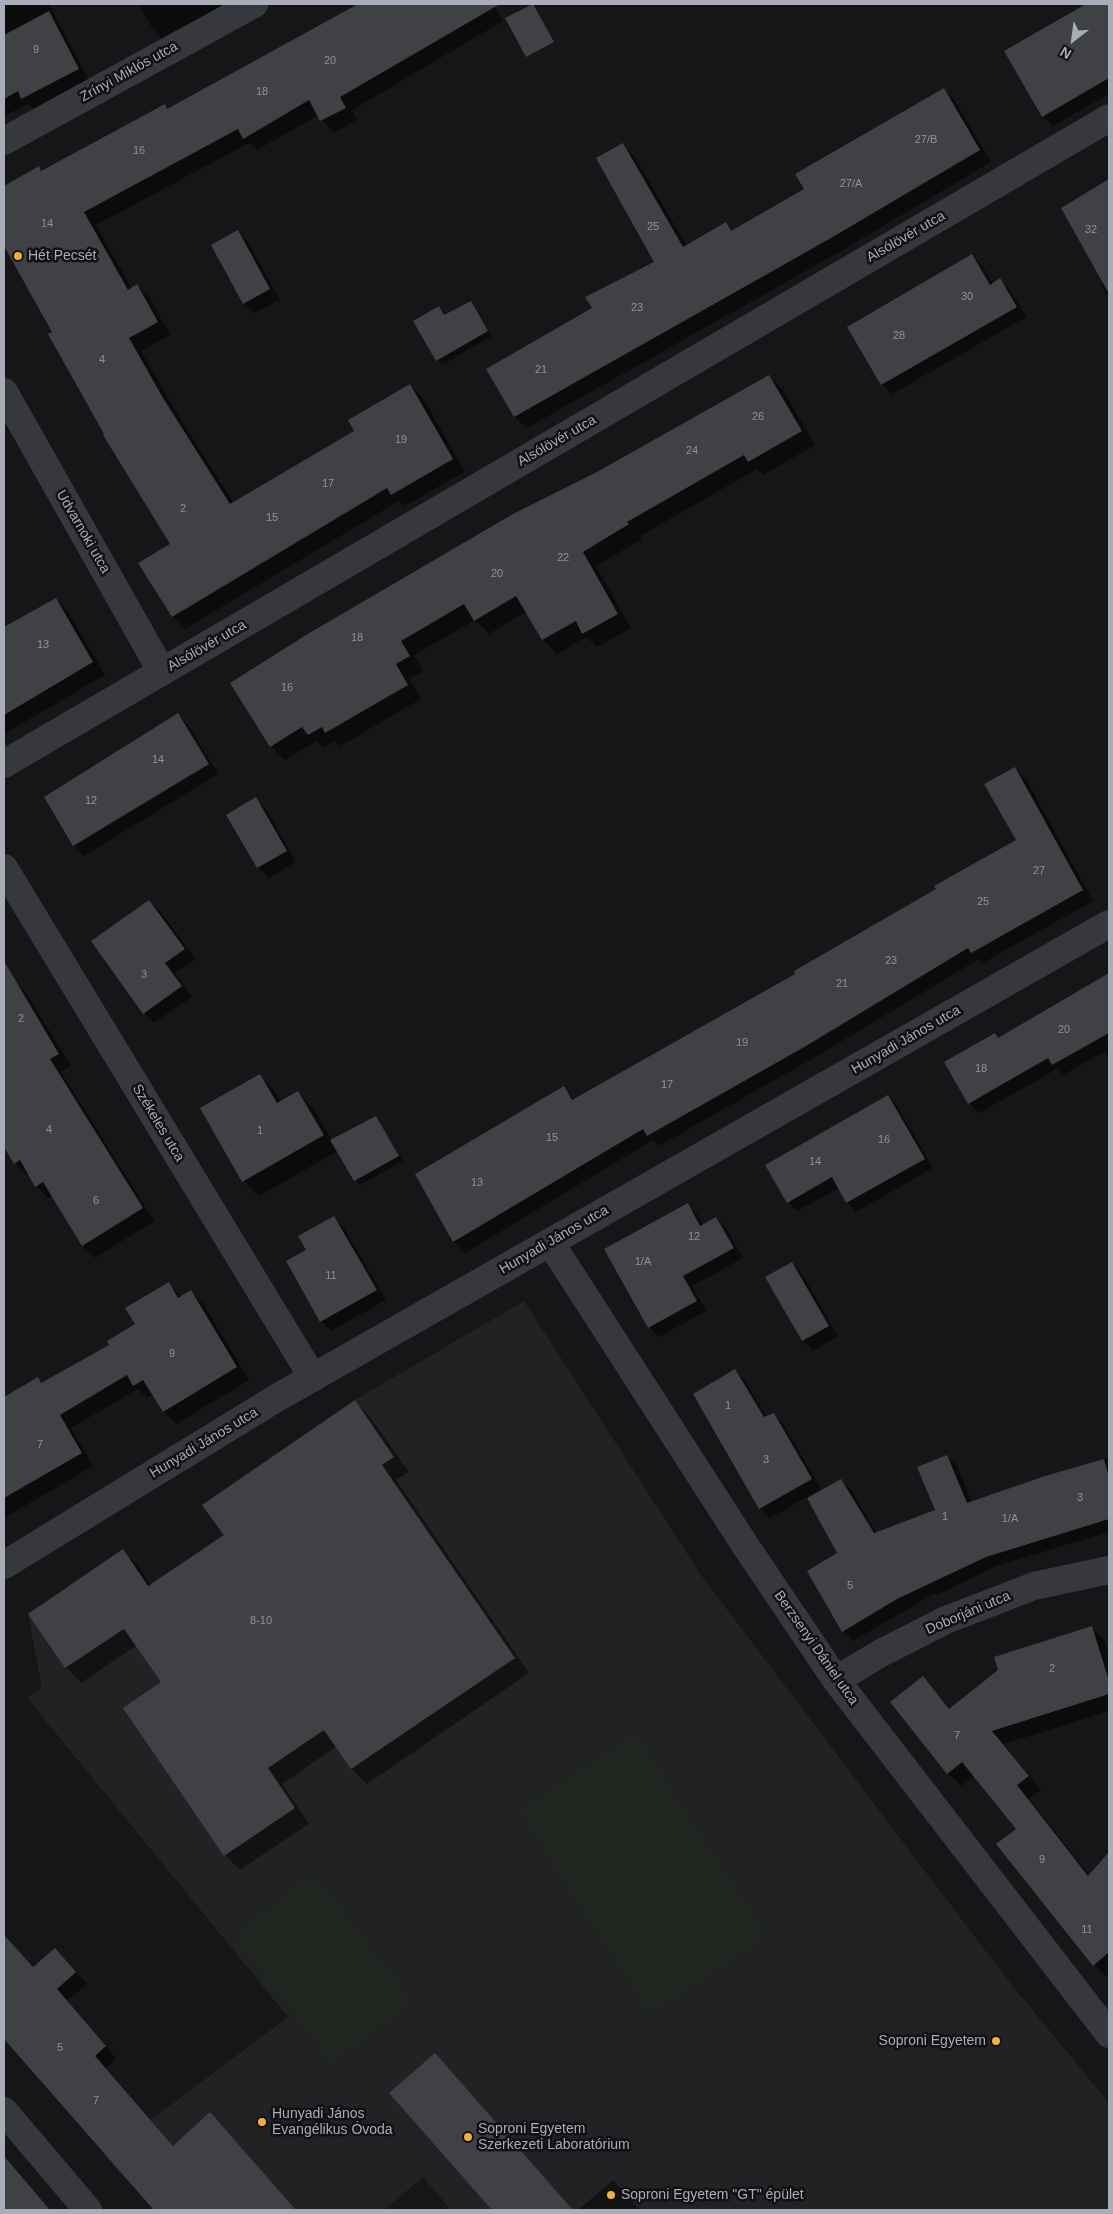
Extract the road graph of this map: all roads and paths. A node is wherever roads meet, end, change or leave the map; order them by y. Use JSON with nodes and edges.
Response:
{"nodes":[{"id":1,"x":254,"y":4,"type":"edge"},
{"id":2,"x":1109,"y":118,"type":"edge"},
{"id":3,"x":4,"y":141,"type":"edge"},
{"id":4,"x":4,"y":392,"type":"edge"},
{"id":5,"x":162,"y":672,"type":"junction"},
{"id":6,"x":4,"y":764,"type":"edge"},
{"id":7,"x":4,"y":868,"type":"edge"},
{"id":8,"x":1109,"y":924,"type":"edge"},
{"id":9,"x":550,"y":1242,"type":"junction"},
{"id":10,"x":313,"y":1378,"type":"junction"},
{"id":11,"x":4,"y":1565,"type":"edge"},
{"id":12,"x":1109,"y":1570,"type":"edge"},
{"id":13,"x":836,"y":1680,"type":"junction"},
{"id":14,"x":1109,"y":2034,"type":"edge"},
{"id":15,"x":4,"y":2112,"type":"edge"},
{"id":16,"x":80,"y":2208,"type":"edge"}],
"edges":[{"from":1,"to":3,"type":"street","name":"Zrínyi Miklós utca"},
{"from":2,"to":5,"type":"street","name":"Alsólövér utca"},
{"from":4,"to":5,"type":"street","name":"Udvarnoki utca"},
{"from":5,"to":6,"type":"street","name":"Alsólövér utca"},
{"from":7,"to":10,"type":"street","name":"Székeles utca"},
{"from":8,"to":9,"type":"street","name":"Hunyadi János utca"},
{"from":9,"to":10,"type":"street","name":"Hunyadi János utca"},
{"from":9,"to":13,"type":"street","name":"Berzsenyi Dániel utca"},
{"from":10,"to":11,"type":"street","name":"Hunyadi János utca"},
{"from":12,"to":13,"type":"street","name":"Doborjáni utca"},
{"from":13,"to":14,"type":"street","name":"Berzsenyi Dániel utca"},
{"from":15,"to":16,"type":"street"}]}
